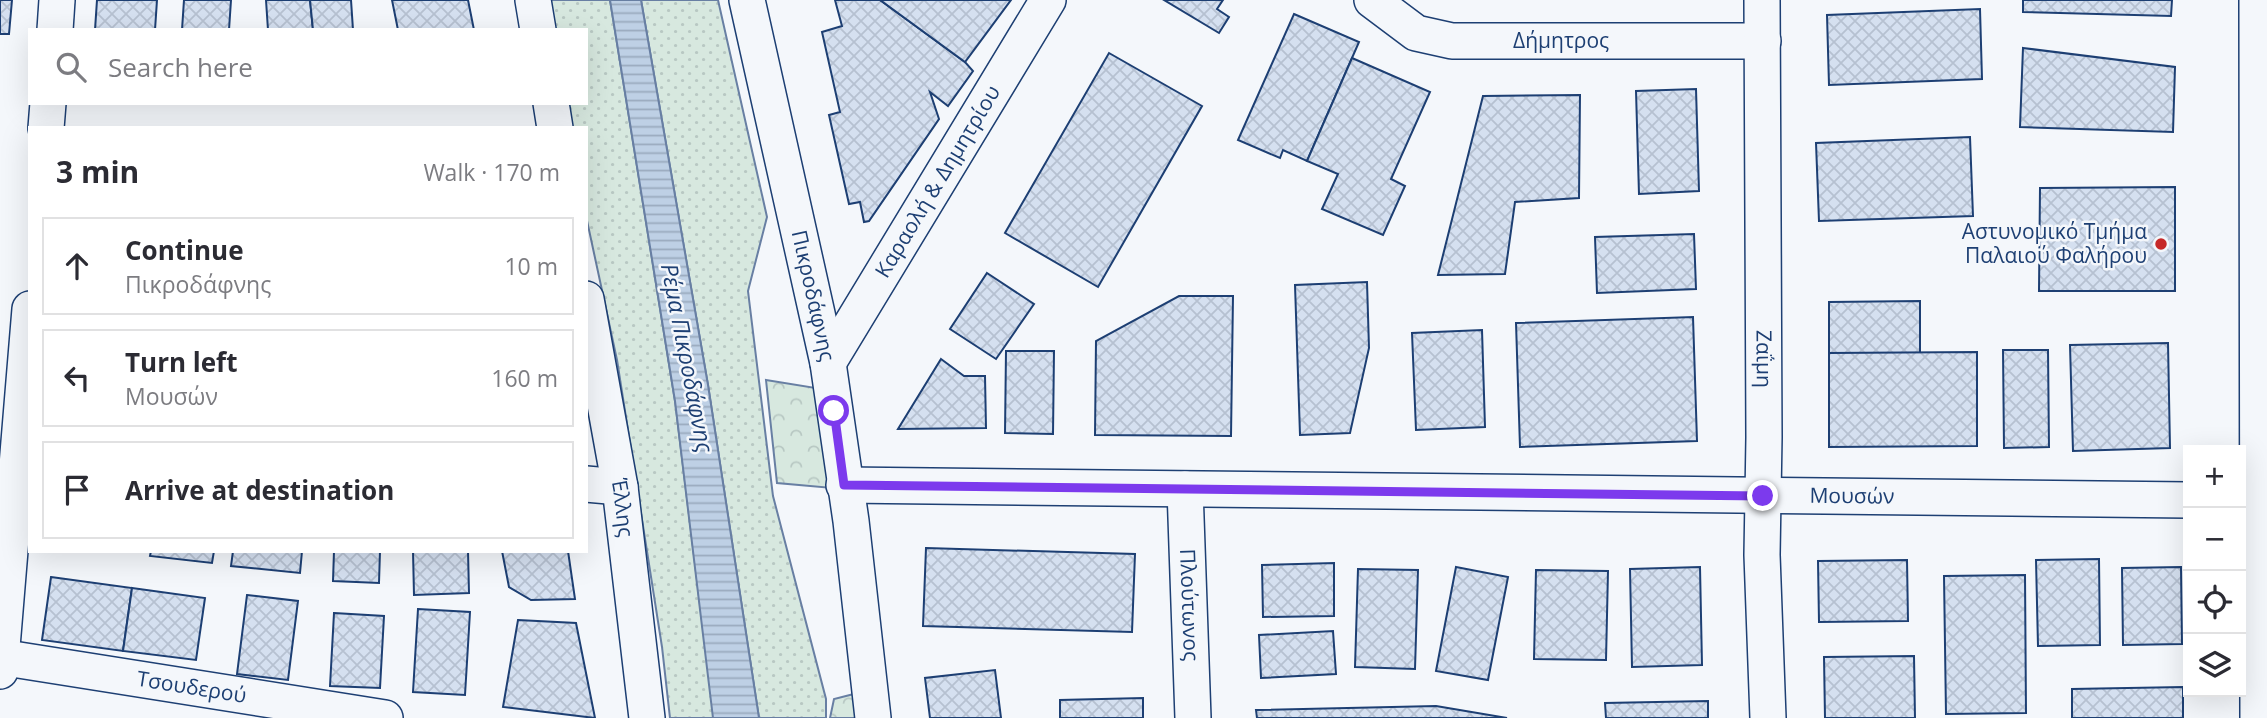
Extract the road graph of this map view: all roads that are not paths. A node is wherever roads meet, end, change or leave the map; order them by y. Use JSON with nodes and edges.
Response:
{"nodes":[{"id":1,"x":57,"y":0,"type":"edge"},
{"id":2,"x":533,"y":0,"type":"edge"},
{"id":3,"x":747,"y":0,"type":"edge"},
{"id":4,"x":1048,"y":0,"type":"edge"},
{"id":5,"x":1372,"y":0,"type":"edge"},
{"id":6,"x":1762,"y":0,"type":"edge"},
{"id":7,"x":2257,"y":0,"type":"edge"},
{"id":8,"x":55,"y":28,"type":"edge"},
{"id":9,"x":538,"y":28,"type":"edge"},
{"id":10,"x":1763,"y":41,"type":"junction"},
{"id":11,"x":551,"y":105,"type":"edge"},
{"id":12,"x":555,"y":126,"type":"edge"},
{"id":13,"x":588,"y":321,"type":"edge"},
{"id":14,"x":28,"y":351,"type":"edge"},
{"id":15,"x":828,"y":363,"type":"junction"},
{"id":16,"x":24,"y":434,"type":"edge"},
{"id":17,"x":844,"y":485,"type":"junction"},
{"id":18,"x":603,"y":486,"type":"edge"},
{"id":19,"x":1185,"y":489,"type":"junction"},
{"id":20,"x":1763,"y":496,"type":"junction"},
{"id":21,"x":2183,"y":500,"type":"edge"},
{"id":22,"x":2255,"y":501,"type":"edge"},
{"id":23,"x":1,"y":662,"type":"edge"},
{"id":24,"x":385,"y":718,"type":"edge"},
{"id":25,"x":647,"y":718,"type":"edge"},
{"id":26,"x":873,"y":718,"type":"edge"},
{"id":27,"x":1193,"y":718,"type":"edge"},
{"id":28,"x":1768,"y":718,"type":"edge"},
{"id":29,"x":2258,"y":718,"type":"edge"}],
"edges":[{"from":1,"to":8,"type":"street"},
{"from":2,"to":9,"type":"street"},
{"from":3,"to":15,"type":"street","name":"Πικροδάφνης"},
{"from":4,"to":15,"type":"street","name":"Καραολή & Δημητρίου"},
{"from":5,"to":10,"type":"street","name":"Δήμητρος"},
{"from":6,"to":10,"type":"street","name":"Ζαΐμη"},
{"from":7,"to":22,"type":"street"},
{"from":10,"to":20,"type":"street","name":"Ζαΐμη"},
{"from":11,"to":12,"type":"street"},
{"from":13,"to":18,"type":"street","name":"Έλλης"},
{"from":14,"to":16,"type":"street"},
{"from":15,"to":17,"type":"street","name":"Πικροδάφνης"},
{"from":16,"to":23,"type":"street"},
{"from":17,"to":19,"type":"street","name":"Μουσών"},
{"from":17,"to":26,"type":"street","name":"Πικροδάφνης"},
{"from":18,"to":25,"type":"street","name":"Έλλης"},
{"from":19,"to":20,"type":"street","name":"Μουσών"},
{"from":19,"to":27,"type":"street","name":"Πλούτωνος"},
{"from":20,"to":21,"type":"street","name":"Μουσών"},
{"from":20,"to":28,"type":"street","name":"Ζαΐμη"},
{"from":22,"to":29,"type":"street"},
{"from":23,"to":24,"type":"street","name":"Τσουδερού"}]}
